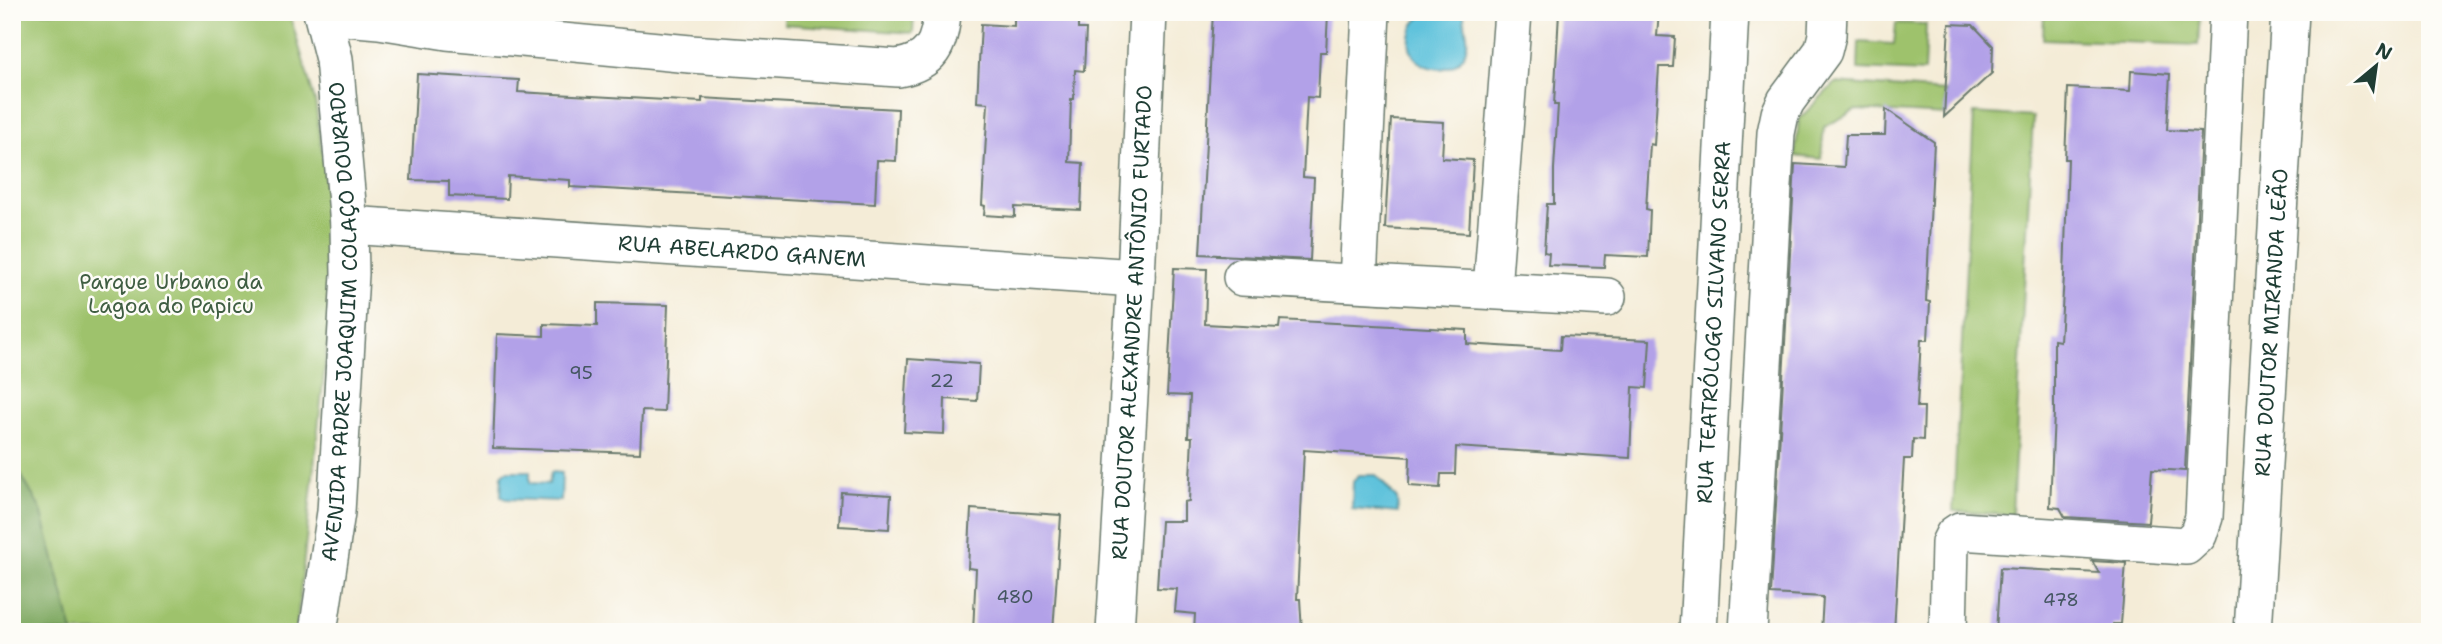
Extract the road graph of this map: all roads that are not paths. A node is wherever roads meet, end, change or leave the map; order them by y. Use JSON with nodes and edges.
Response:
{"nodes":[{"id":1,"x":942,"y":12,"type":"edge"},
{"id":2,"x":1148,"y":12,"type":"edge"},
{"id":3,"x":1371,"y":12,"type":"edge"},
{"id":4,"x":1513,"y":12,"type":"edge"},
{"id":5,"x":1730,"y":12,"type":"edge"},
{"id":6,"x":1828,"y":12,"type":"edge"},
{"id":7,"x":2228,"y":12,"type":"edge"},
{"id":8,"x":2290,"y":12,"type":"edge"},
{"id":9,"x":322,"y":14,"type":"edge"},
{"id":10,"x":447,"y":22,"type":"edge"},
{"id":11,"x":349,"y":225,"type":"junction"},
{"id":12,"x":1242,"y":277,"type":"dead end"},
{"id":13,"x":1136,"y":278,"type":"junction"},
{"id":14,"x":1358,"y":282,"type":"junction"},
{"id":15,"x":1493,"y":289,"type":"junction"},
{"id":16,"x":1607,"y":297,"type":"dead end"},
{"id":17,"x":318,"y":632,"type":"edge"},
{"id":18,"x":1115,"y":632,"type":"edge"},
{"id":19,"x":1698,"y":632,"type":"edge"},
{"id":20,"x":1748,"y":632,"type":"edge"},
{"id":21,"x":1948,"y":632,"type":"edge"},
{"id":22,"x":2253,"y":632,"type":"edge"}],
"edges":[{"from":1,"to":10,"type":"street"},
{"from":2,"to":13,"type":"street","name":"RUA DOUTOR ALEXANDRE ANTÔNIO FURTADO"},
{"from":3,"to":14,"type":"street"},
{"from":4,"to":15,"type":"street"},
{"from":5,"to":19,"type":"street","name":"RUA TEATRÓLOGO SILVANO SERRA"},
{"from":6,"to":20,"type":"street"},
{"from":7,"to":21,"type":"street"},
{"from":8,"to":22,"type":"street","name":"RUA DOUTOR MIRANDA LEÃO"},
{"from":9,"to":10,"type":"street"},
{"from":9,"to":11,"type":"street","name":"AVENIDA PADRE JOAQUIM COLAÇO DOURADO"},
{"from":11,"to":13,"type":"street","name":"RUA ABELARDO GANEM"},
{"from":11,"to":17,"type":"street","name":"AVENIDA PADRE JOAQUIM COLAÇO DOURADO"},
{"from":12,"to":14,"type":"street"},
{"from":13,"to":18,"type":"street","name":"RUA DOUTOR ALEXANDRE ANTÔNIO FURTADO"},
{"from":14,"to":15,"type":"street"},
{"from":15,"to":16,"type":"street"}]}
